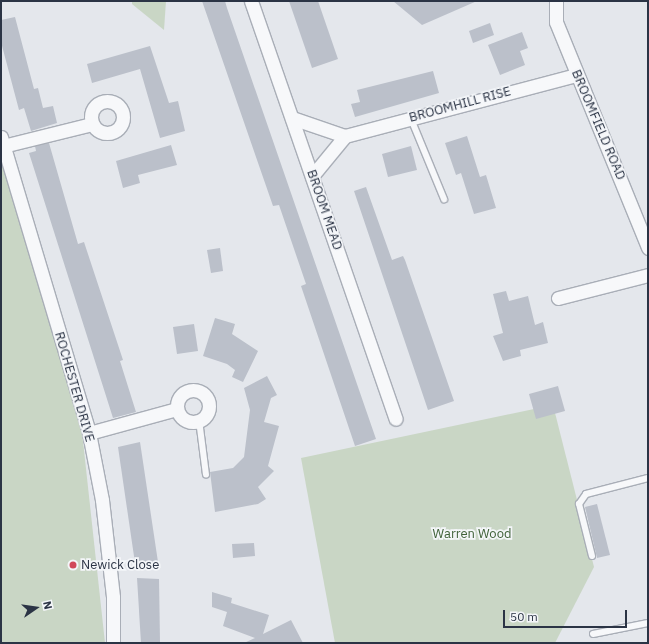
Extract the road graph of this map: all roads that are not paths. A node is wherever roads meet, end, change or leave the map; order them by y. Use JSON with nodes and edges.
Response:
{"nodes":[{"id":1,"x":251,"y":1,"type":"edge"},
{"id":2,"x":556,"y":1,"type":"edge"},
{"id":3,"x":576,"y":75,"type":"junction"},
{"id":4,"x":292,"y":118,"type":"junction"},
{"id":5,"x":411,"y":119,"type":"junction"},
{"id":6,"x":92,"y":124,"type":"dead end"},
{"id":7,"x":345,"y":136,"type":"junction"},
{"id":8,"x":2,"y":142,"type":"edge"},
{"id":9,"x":312,"y":176,"type":"junction"},
{"id":10,"x":444,"y":199,"type":"dead end"},
{"id":11,"x":648,"y":248,"type":"edge"},
{"id":12,"x":648,"y":275,"type":"edge"},
{"id":13,"x":558,"y":298,"type":"dead end"},
{"id":14,"x":177,"y":409,"type":"junction"},
{"id":15,"x":396,"y":419,"type":"dead end"},
{"id":16,"x":199,"y":420,"type":"junction"},
{"id":17,"x":89,"y":432,"type":"junction"},
{"id":18,"x":206,"y":475,"type":"dead end"},
{"id":19,"x":648,"y":478,"type":"edge"},
{"id":20,"x":592,"y":556,"type":"dead end"},
{"id":21,"x":648,"y":623,"type":"edge"},
{"id":22,"x":593,"y":634,"type":"dead end"},
{"id":23,"x":113,"y":643,"type":"edge"}],
"edges":[{"from":1,"to":4,"type":"street","name":"BROOM MEAD"},
{"from":2,"to":3,"type":"street","name":"BROOMFIELD ROAD"},
{"from":3,"to":5,"type":"street","name":"BROOMHILL RISE"},
{"from":3,"to":11,"type":"street","name":"BROOMFIELD ROAD"},
{"from":4,"to":7,"type":"street"},
{"from":4,"to":9,"type":"street","name":"BROOM MEAD"},
{"from":5,"to":7,"type":"street","name":"BROOMHILL RISE"},
{"from":5,"to":10,"type":"lane"},
{"from":6,"to":8,"type":"street"},
{"from":7,"to":9,"type":"street"},
{"from":8,"to":17,"type":"street","name":"ROCHESTER DRIVE"},
{"from":9,"to":15,"type":"street","name":"BROOM MEAD"},
{"from":12,"to":13,"type":"street"},
{"from":14,"to":16,"type":"street"},
{"from":14,"to":16,"type":"street"},
{"from":14,"to":17,"type":"street"},
{"from":16,"to":18,"type":"lane"},
{"from":17,"to":23,"type":"street","name":"ROCHESTER DRIVE"},
{"from":19,"to":20,"type":"lane"},
{"from":21,"to":22,"type":"lane"}]}
